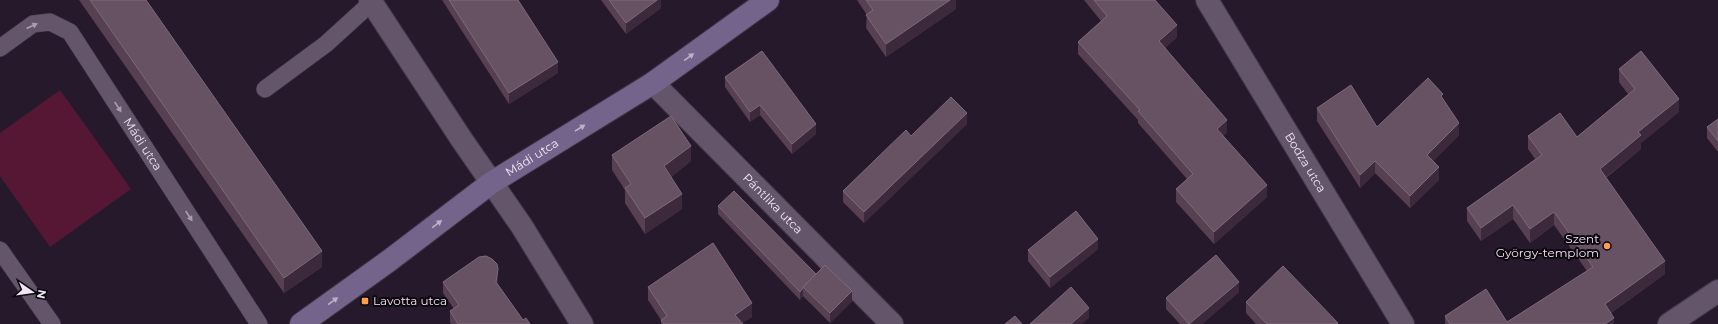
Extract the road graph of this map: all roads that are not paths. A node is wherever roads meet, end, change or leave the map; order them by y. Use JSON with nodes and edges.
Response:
{"nodes":[{"id":1,"x":768,"y":0,"type":"edge"},
{"id":2,"x":1208,"y":0,"type":"edge"},
{"id":3,"x":370,"y":1,"type":"edge"},
{"id":4,"x":0,"y":48,"type":"edge"},
{"id":5,"x":653,"y":83,"type":"junction"},
{"id":6,"x":265,"y":89,"type":"dead end"},
{"id":7,"x":491,"y":183,"type":"junction"},
{"id":8,"x":0,"y":250,"type":"edge"},
{"id":9,"x":1718,"y":291,"type":"edge"},
{"id":10,"x":52,"y":324,"type":"edge"},
{"id":11,"x":259,"y":324,"type":"edge"},
{"id":12,"x":301,"y":324,"type":"edge"},
{"id":13,"x":582,"y":324,"type":"edge"},
{"id":14,"x":892,"y":324,"type":"edge"},
{"id":15,"x":1403,"y":324,"type":"edge"},
{"id":16,"x":1669,"y":324,"type":"edge"}],
"edges":[{"from":5,"to":1,"type":"street","name":"Mádi utca","one_way":true},
{"from":2,"to":15,"type":"street","name":"Bodza utca"},
{"from":3,"to":6,"type":"lane"},
{"from":3,"to":7,"type":"street"},
{"from":4,"to":11,"type":"lane","name":"Mádi utca","one_way":true},
{"from":7,"to":5,"type":"street","name":"Mádi utca","one_way":true},
{"from":5,"to":14,"type":"street","name":"Pántlika utca"},
{"from":12,"to":7,"type":"street","name":"Mádi utca","one_way":true},
{"from":7,"to":13,"type":"street"},
{"from":8,"to":10,"type":"lane"},
{"from":9,"to":16,"type":"street"}]}
